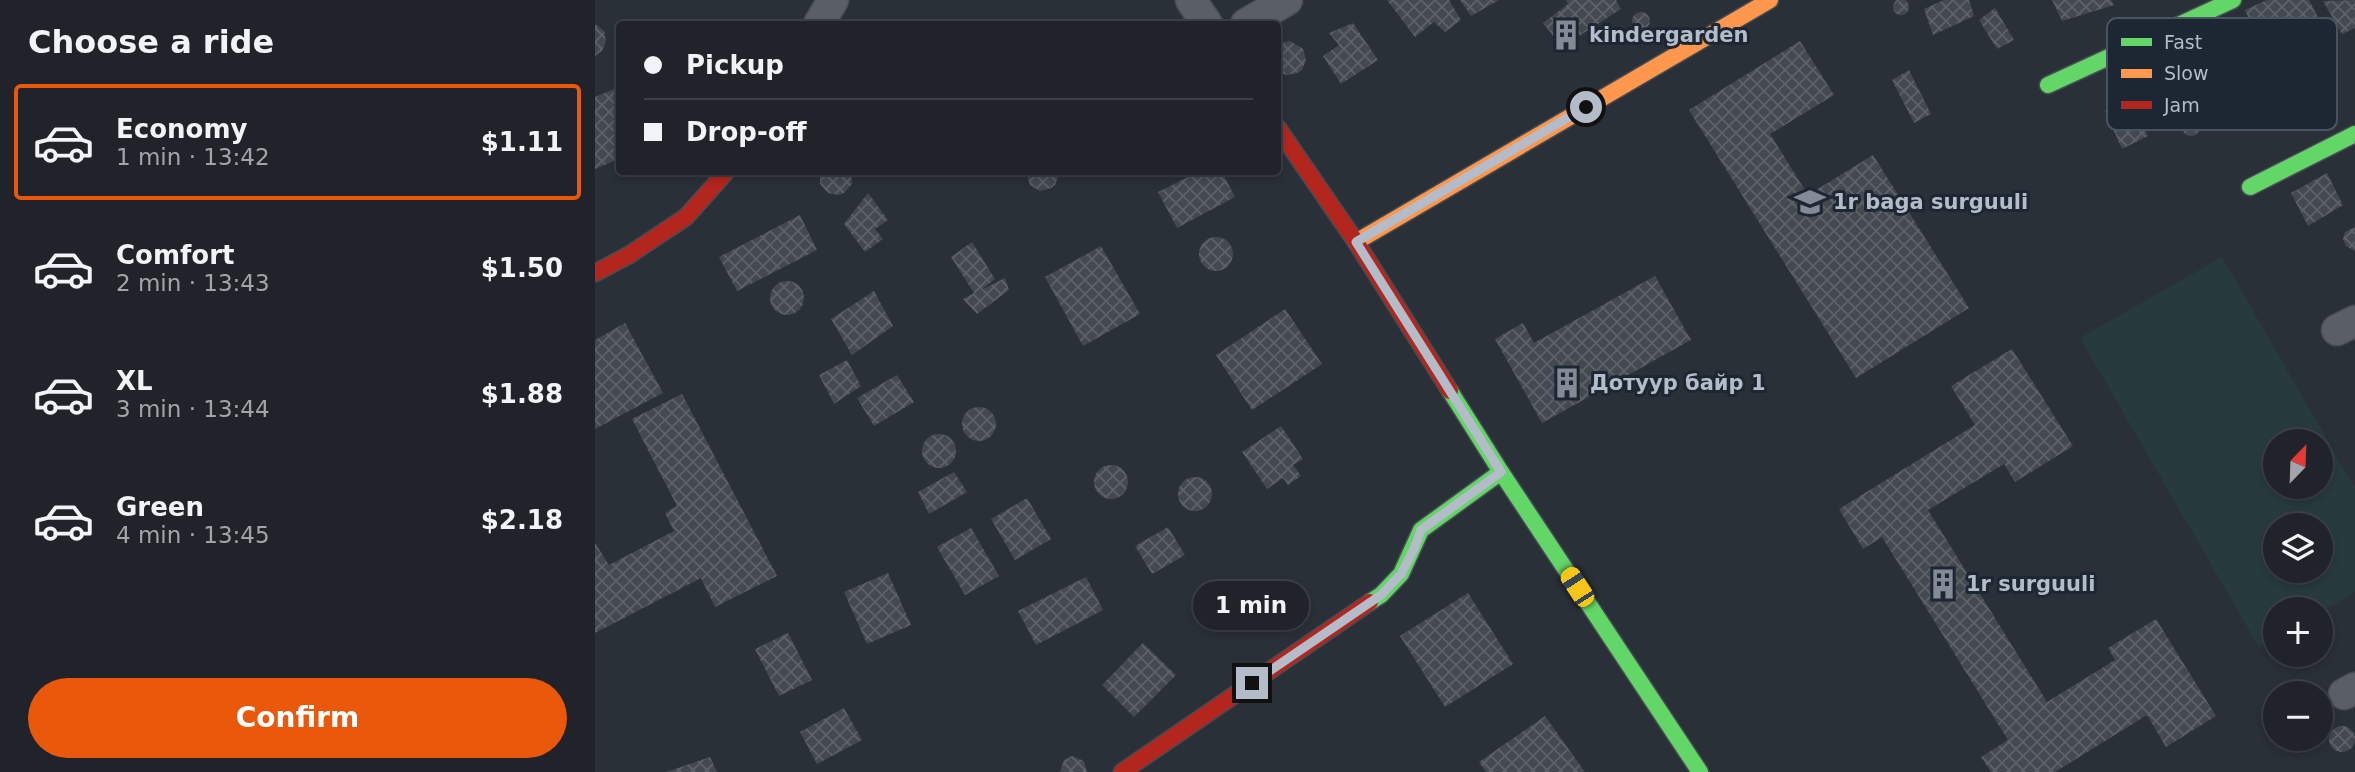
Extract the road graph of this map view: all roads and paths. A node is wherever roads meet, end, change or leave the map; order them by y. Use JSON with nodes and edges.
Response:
{"nodes":[{"id":1,"x":833,"y":0,"type":"edge"},
{"id":2,"x":1191,"y":0,"type":"edge"},
{"id":3,"x":1287,"y":0,"type":"edge"},
{"id":4,"x":1770,"y":0,"type":"edge"},
{"id":5,"x":2233,"y":0,"type":"edge"},
{"id":6,"x":2194,"y":18,"type":"edge"},
{"id":7,"x":821,"y":21,"type":"edge"},
{"id":8,"x":1205,"y":21,"type":"edge"},
{"id":9,"x":1251,"y":21,"type":"edge"},
{"id":10,"x":2107,"y":58,"type":"edge"},
{"id":11,"x":2048,"y":85,"type":"dead end"},
{"id":12,"x":1281,"y":133,"type":"edge"},
{"id":13,"x":2355,"y":134,"type":"edge"},
{"id":14,"x":723,"y":175,"type":"edge"},
{"id":15,"x":2250,"y":187,"type":"dead end"},
{"id":16,"x":1356,"y":242,"type":"junction"},
{"id":17,"x":595,"y":273,"type":"edge"},
{"id":18,"x":1501,"y":472,"type":"junction"},
{"id":19,"x":1122,"y":772,"type":"edge"},
{"id":20,"x":1700,"y":772,"type":"edge"}],
"edges":[{"from":1,"to":7,"type":"street"},
{"from":2,"to":8,"type":"street"},
{"from":3,"to":9,"type":"street"},
{"from":4,"to":16,"type":"street"},
{"from":5,"to":6,"type":"street"},
{"from":10,"to":11,"type":"street"},
{"from":12,"to":16,"type":"street"},
{"from":13,"to":15,"type":"street"},
{"from":14,"to":17,"type":"street"},
{"from":16,"to":18,"type":"street"},
{"from":18,"to":19,"type":"street"},
{"from":18,"to":20,"type":"street"}]}
